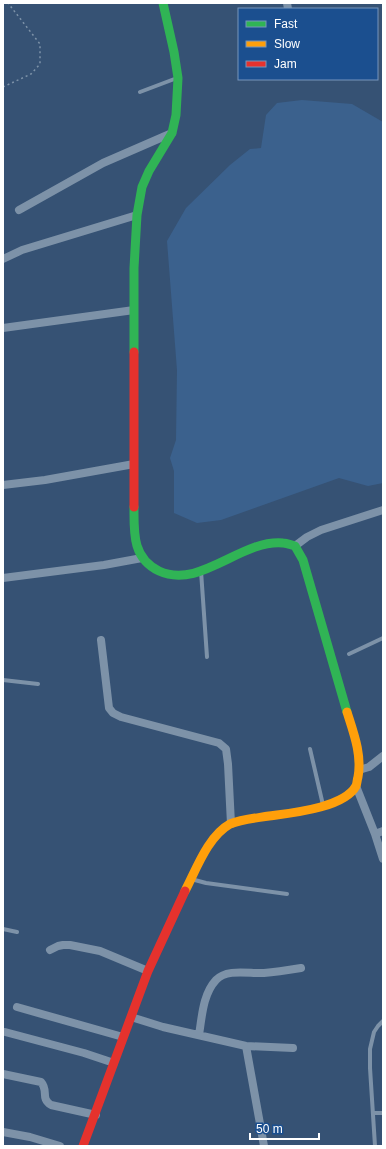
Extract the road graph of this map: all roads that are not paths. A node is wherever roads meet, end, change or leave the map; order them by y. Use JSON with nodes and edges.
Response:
{"nodes":[{"id":1,"x":163,"y":3,"type":"edge"},
{"id":2,"x":178,"y":78,"type":"junction"},
{"id":3,"x":140,"y":92,"type":"dead end"},
{"id":4,"x":172,"y":133,"type":"junction"},
{"id":5,"x":19,"y":210,"type":"dead end"},
{"id":6,"x":137,"y":214,"type":"junction"},
{"id":7,"x":3,"y":259,"type":"edge"},
{"id":8,"x":134,"y":310,"type":"junction"},
{"id":9,"x":3,"y":328,"type":"edge"},
{"id":10,"x":134,"y":464,"type":"junction"},
{"id":11,"x":3,"y":485,"type":"edge"},
{"id":12,"x":383,"y":510,"type":"edge"},
{"id":13,"x":295,"y":546,"type":"junction"},
{"id":14,"x":142,"y":558,"type":"junction"},
{"id":15,"x":201,"y":571,"type":"junction"},
{"id":16,"x":3,"y":578,"type":"edge"},
{"id":17,"x":383,"y":638,"type":"edge"},
{"id":18,"x":101,"y":640,"type":"dead end"},
{"id":19,"x":349,"y":654,"type":"dead end"},
{"id":20,"x":207,"y":658,"type":"dead end"},
{"id":21,"x":3,"y":680,"type":"edge"},
{"id":22,"x":38,"y":684,"type":"dead end"},
{"id":23,"x":310,"y":749,"type":"dead end"},
{"id":24,"x":383,"y":756,"type":"edge"},
{"id":25,"x":359,"y":770,"type":"junction"},
{"id":26,"x":356,"y":786,"type":"junction"},
{"id":27,"x":323,"y":806,"type":"junction"},
{"id":28,"x":231,"y":824,"type":"junction"},
{"id":29,"x":379,"y":833,"type":"edge"},
{"id":30,"x":383,"y":858,"type":"edge"},
{"id":31,"x":191,"y":879,"type":"junction"},
{"id":32,"x":287,"y":894,"type":"dead end"},
{"id":33,"x":3,"y":929,"type":"edge"},
{"id":34,"x":17,"y":932,"type":"dead end"},
{"id":35,"x":50,"y":950,"type":"dead end"},
{"id":36,"x":301,"y":968,"type":"dead end"},
{"id":37,"x":148,"y":971,"type":"junction"},
{"id":38,"x":17,"y":1007,"type":"dead end"},
{"id":39,"x":131,"y":1018,"type":"junction"},
{"id":40,"x":383,"y":1021,"type":"edge"},
{"id":41,"x":5,"y":1032,"type":"dead end"},
{"id":42,"x":199,"y":1035,"type":"junction"},
{"id":43,"x":123,"y":1037,"type":"junction"},
{"id":44,"x":246,"y":1046,"type":"junction"},
{"id":45,"x":293,"y":1048,"type":"dead end"},
{"id":46,"x":114,"y":1063,"type":"junction"},
{"id":47,"x":3,"y":1074,"type":"edge"},
{"id":48,"x":383,"y":1112,"type":"edge"},
{"id":49,"x":373,"y":1114,"type":"junction"},
{"id":50,"x":96,"y":1115,"type":"junction"},
{"id":51,"x":3,"y":1132,"type":"edge"},
{"id":52,"x":60,"y":1146,"type":"edge"},
{"id":53,"x":83,"y":1146,"type":"edge"},
{"id":54,"x":264,"y":1146,"type":"edge"},
{"id":55,"x":375,"y":1146,"type":"edge"}],
"edges":[{"from":1,"to":2,"type":"street"},
{"from":2,"to":3,"type":"lane"},
{"from":2,"to":4,"type":"street"},
{"from":4,"to":5,"type":"street"},
{"from":4,"to":6,"type":"street"},
{"from":6,"to":7,"type":"street"},
{"from":6,"to":8,"type":"street"},
{"from":8,"to":9,"type":"street"},
{"from":8,"to":10,"type":"street"},
{"from":10,"to":11,"type":"street"},
{"from":10,"to":14,"type":"street"},
{"from":12,"to":13,"type":"street"},
{"from":13,"to":15,"type":"street"},
{"from":13,"to":25,"type":"street"},
{"from":14,"to":15,"type":"street"},
{"from":14,"to":16,"type":"street"},
{"from":15,"to":20,"type":"lane"},
{"from":17,"to":19,"type":"lane"},
{"from":18,"to":28,"type":"street"},
{"from":21,"to":22,"type":"lane"},
{"from":23,"to":27,"type":"lane"},
{"from":24,"to":25,"type":"street"},
{"from":25,"to":26,"type":"street"},
{"from":26,"to":27,"type":"street"},
{"from":26,"to":29,"type":"street"},
{"from":27,"to":28,"type":"street"},
{"from":28,"to":31,"type":"street"},
{"from":29,"to":30,"type":"street"},
{"from":31,"to":32,"type":"lane"},
{"from":31,"to":37,"type":"street"},
{"from":33,"to":34,"type":"lane"},
{"from":35,"to":37,"type":"street"},
{"from":36,"to":42,"type":"street"},
{"from":37,"to":39,"type":"street"},
{"from":38,"to":43,"type":"street"},
{"from":39,"to":42,"type":"street"},
{"from":39,"to":43,"type":"street"},
{"from":40,"to":49,"type":"lane"},
{"from":41,"to":46,"type":"street"},
{"from":42,"to":44,"type":"street"},
{"from":43,"to":46,"type":"street"},
{"from":44,"to":45,"type":"street"},
{"from":44,"to":54,"type":"street"},
{"from":46,"to":50,"type":"street"},
{"from":47,"to":50,"type":"street"},
{"from":48,"to":49,"type":"lane"},
{"from":49,"to":55,"type":"lane"},
{"from":50,"to":53,"type":"street"},
{"from":51,"to":52,"type":"street"}]}
